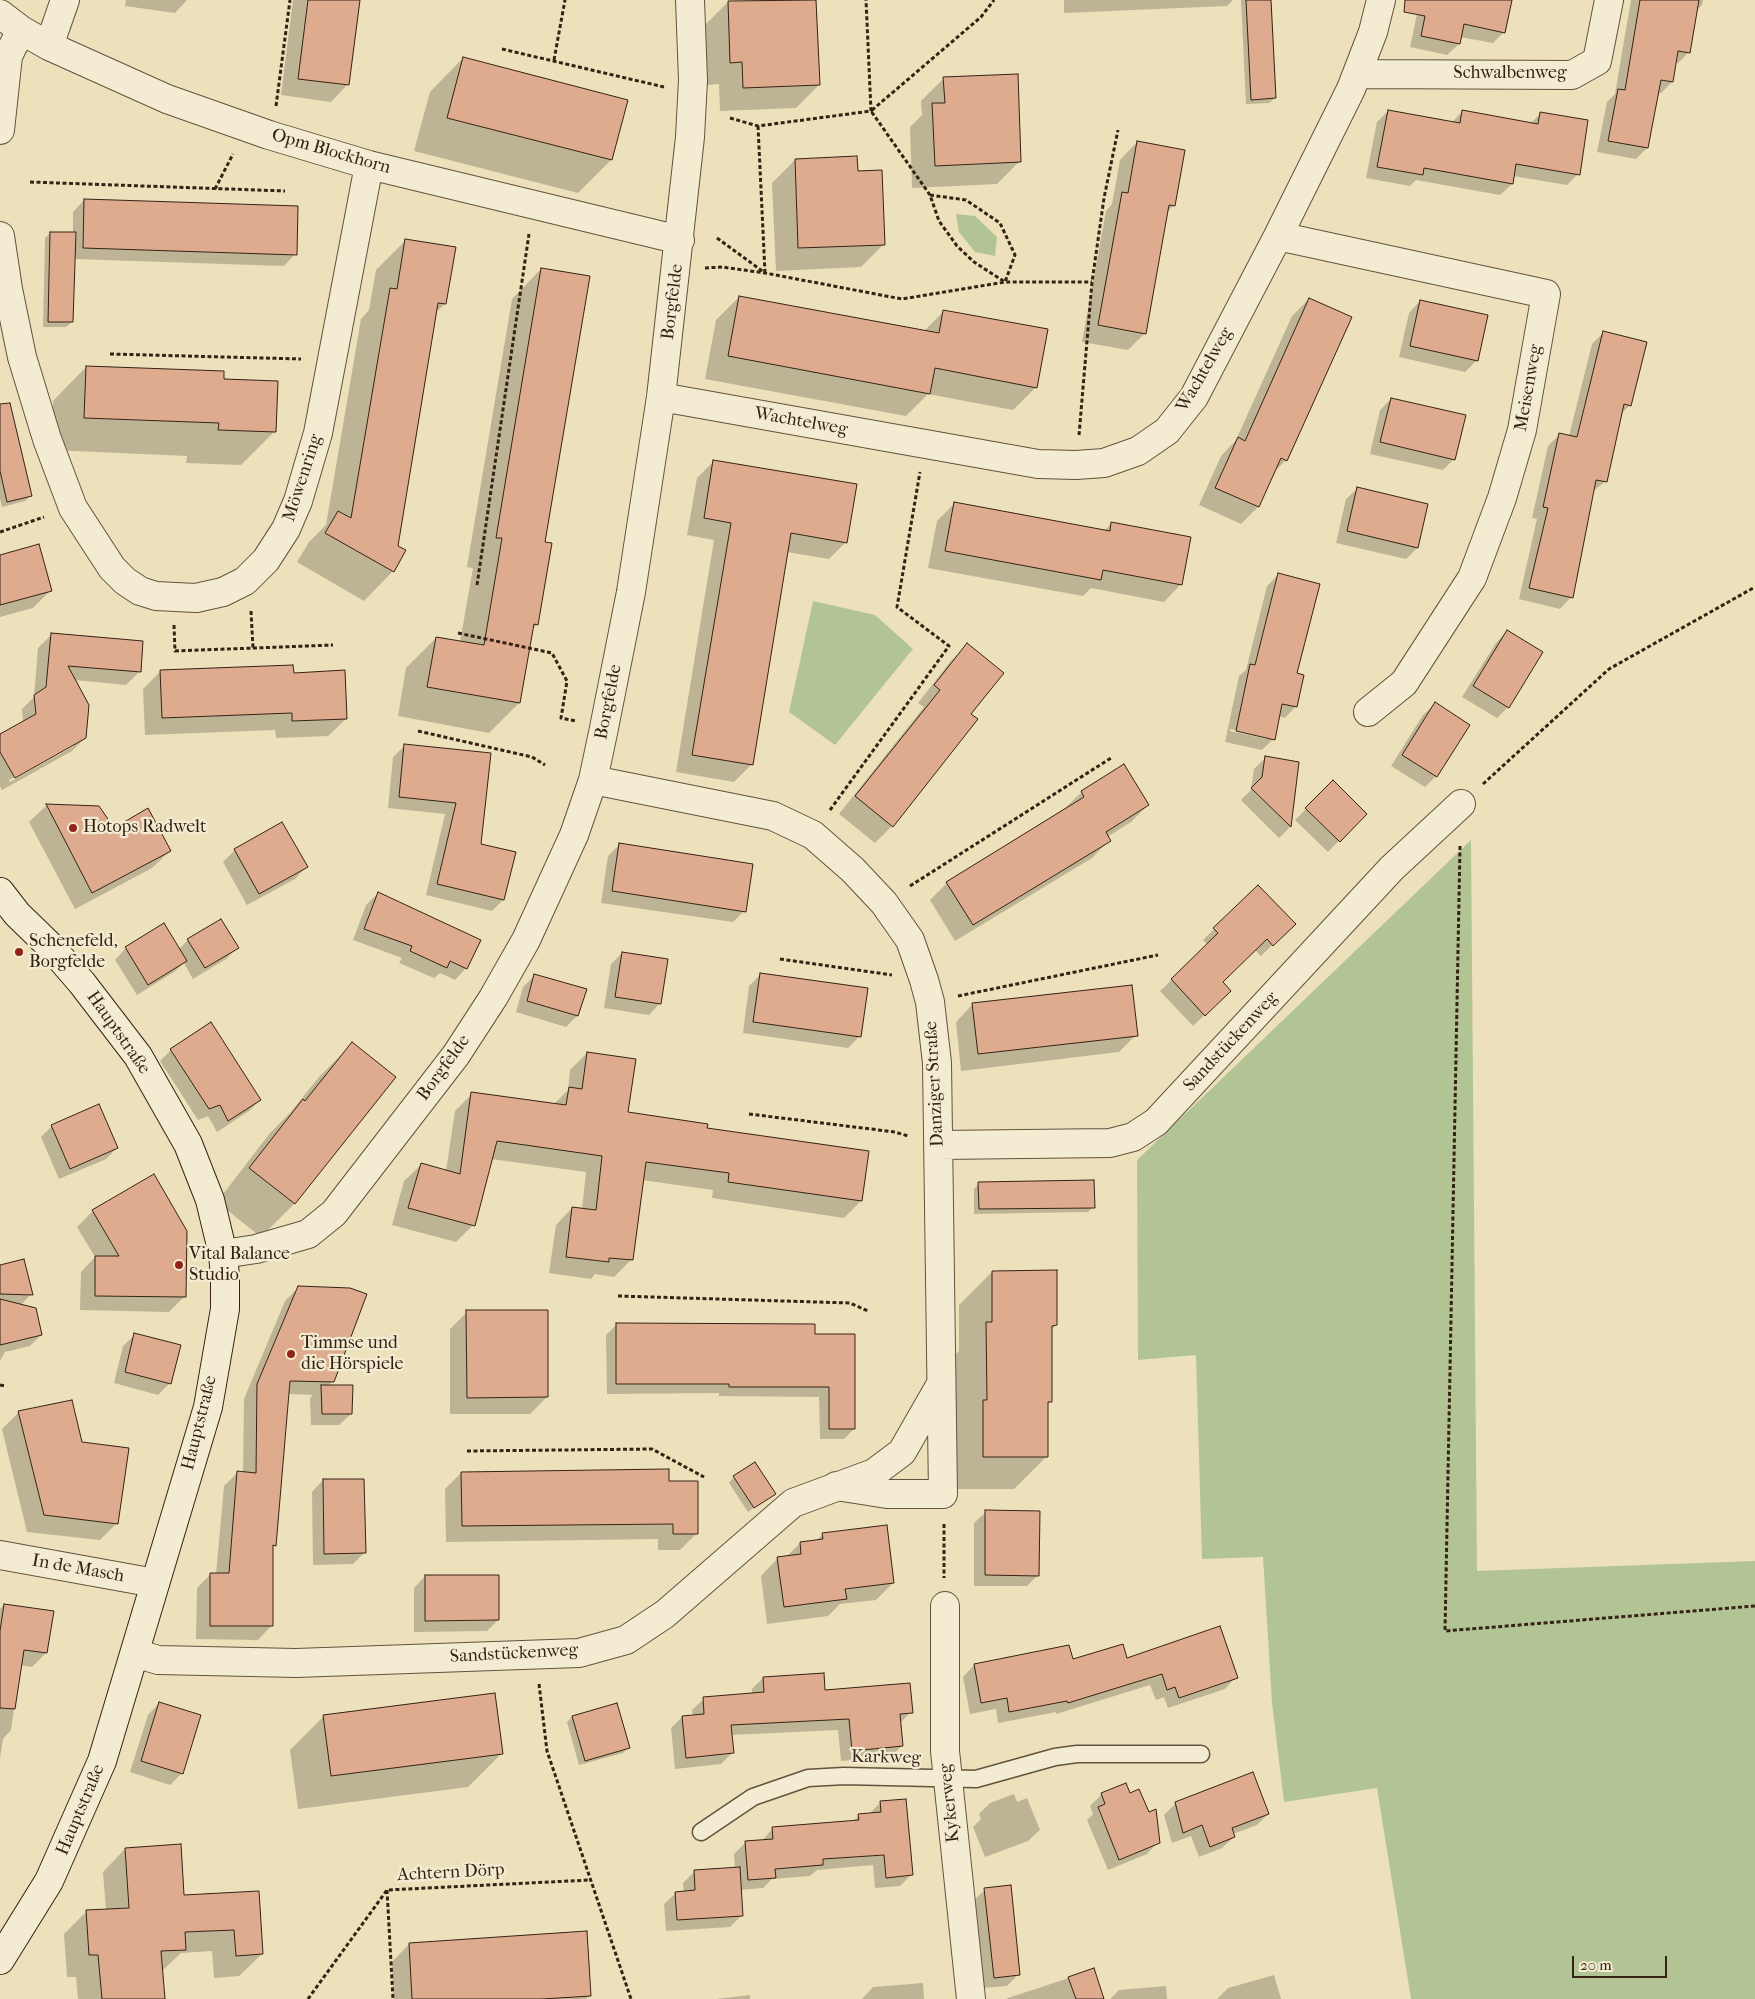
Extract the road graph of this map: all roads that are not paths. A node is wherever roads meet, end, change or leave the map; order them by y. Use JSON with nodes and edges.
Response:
{"nodes":[{"id":1,"x":65,"y":0,"type":"edge"},
{"id":2,"x":690,"y":0,"type":"edge"},
{"id":3,"x":1381,"y":0,"type":"edge"},
{"id":4,"x":1610,"y":0,"type":"edge"},
{"id":5,"x":10,"y":22,"type":"edge"},
{"id":6,"x":49,"y":46,"type":"junction"},
{"id":7,"x":1358,"y":74,"type":"junction"},
{"id":8,"x":0,"y":130,"type":"edge"},
{"id":9,"x":369,"y":165,"type":"junction"},
{"id":10,"x":0,"y":236,"type":"edge"},
{"id":11,"x":1278,"y":236,"type":"junction"},
{"id":12,"x":680,"y":240,"type":"junction"},
{"id":13,"x":662,"y":397,"type":"junction"},
{"id":14,"x":1368,"y":712,"type":"dead end"},
{"id":15,"x":593,"y":780,"type":"junction"},
{"id":16,"x":1461,"y":804,"type":"road end"},
{"id":17,"x":0,"y":892,"type":"edge"},
{"id":18,"x":8,"y":910,"type":"edge"},
{"id":19,"x":939,"y":1144,"type":"junction"},
{"id":20,"x":224,"y":1254,"type":"junction"},
{"id":21,"x":942,"y":1383,"type":"junction"},
{"id":22,"x":836,"y":1486,"type":"junction"},
{"id":23,"x":0,"y":1555,"type":"edge"},
{"id":24,"x":156,"y":1583,"type":"junction"},
{"id":25,"x":944,"y":1606,"type":"road end"},
{"id":26,"x":135,"y":1653,"type":"junction"},
{"id":27,"x":1201,"y":1754,"type":"dead end"},
{"id":28,"x":947,"y":1779,"type":"junction"},
{"id":29,"x":701,"y":1832,"type":"dead end"},
{"id":30,"x":0,"y":1960,"type":"edge"},
{"id":31,"x":971,"y":1999,"type":"edge"}],
"edges":[{"from":1,"to":6,"type":"street"},
{"from":2,"to":12,"type":"street","name":"Borgfelde"},
{"from":3,"to":7,"type":"street","name":"Wachtelweg"},
{"from":4,"to":7,"type":"street","name":"Schwalbenweg"},
{"from":5,"to":6,"type":"street","name":"Opm Blockhorn"},
{"from":5,"to":8,"type":"street"},
{"from":6,"to":9,"type":"street","name":"Opm Blockhorn"},
{"from":7,"to":11,"type":"street","name":"Wachtelweg"},
{"from":9,"to":10,"type":"street","name":"Möwenring"},
{"from":9,"to":12,"type":"street","name":"Opm Blockhorn"},
{"from":11,"to":13,"type":"street","name":"Wachtelweg"},
{"from":11,"to":14,"type":"street","name":"Meisenweg"},
{"from":12,"to":13,"type":"street","name":"Borgfelde"},
{"from":13,"to":15,"type":"street","name":"Borgfelde"},
{"from":15,"to":19,"type":"street","name":"Danziger Straße"},
{"from":15,"to":20,"type":"street","name":"Borgfelde"},
{"from":16,"to":19,"type":"street","name":"Sandstückenweg"},
{"from":17,"to":18,"type":"street","name":"Hauptstraße"},
{"from":18,"to":20,"type":"street","name":"Hauptstraße"},
{"from":19,"to":21,"type":"street","name":"Danziger Straße"},
{"from":20,"to":24,"type":"street","name":"Hauptstraße"},
{"from":21,"to":22,"type":"street","name":"Sandstückenweg"},
{"from":21,"to":22,"type":"street","name":"Danziger Straße"},
{"from":22,"to":26,"type":"street","name":"Sandstückenweg"},
{"from":23,"to":24,"type":"street","name":"In de Masch"},
{"from":24,"to":26,"type":"street","name":"Hauptstraße"},
{"from":25,"to":28,"type":"street","name":"Kykerweg"},
{"from":26,"to":30,"type":"street","name":"Hauptstraße"},
{"from":27,"to":28,"type":"lane","name":"Karkweg"},
{"from":28,"to":29,"type":"lane","name":"Karkweg"},
{"from":28,"to":31,"type":"street","name":"Kykerweg"}]}
